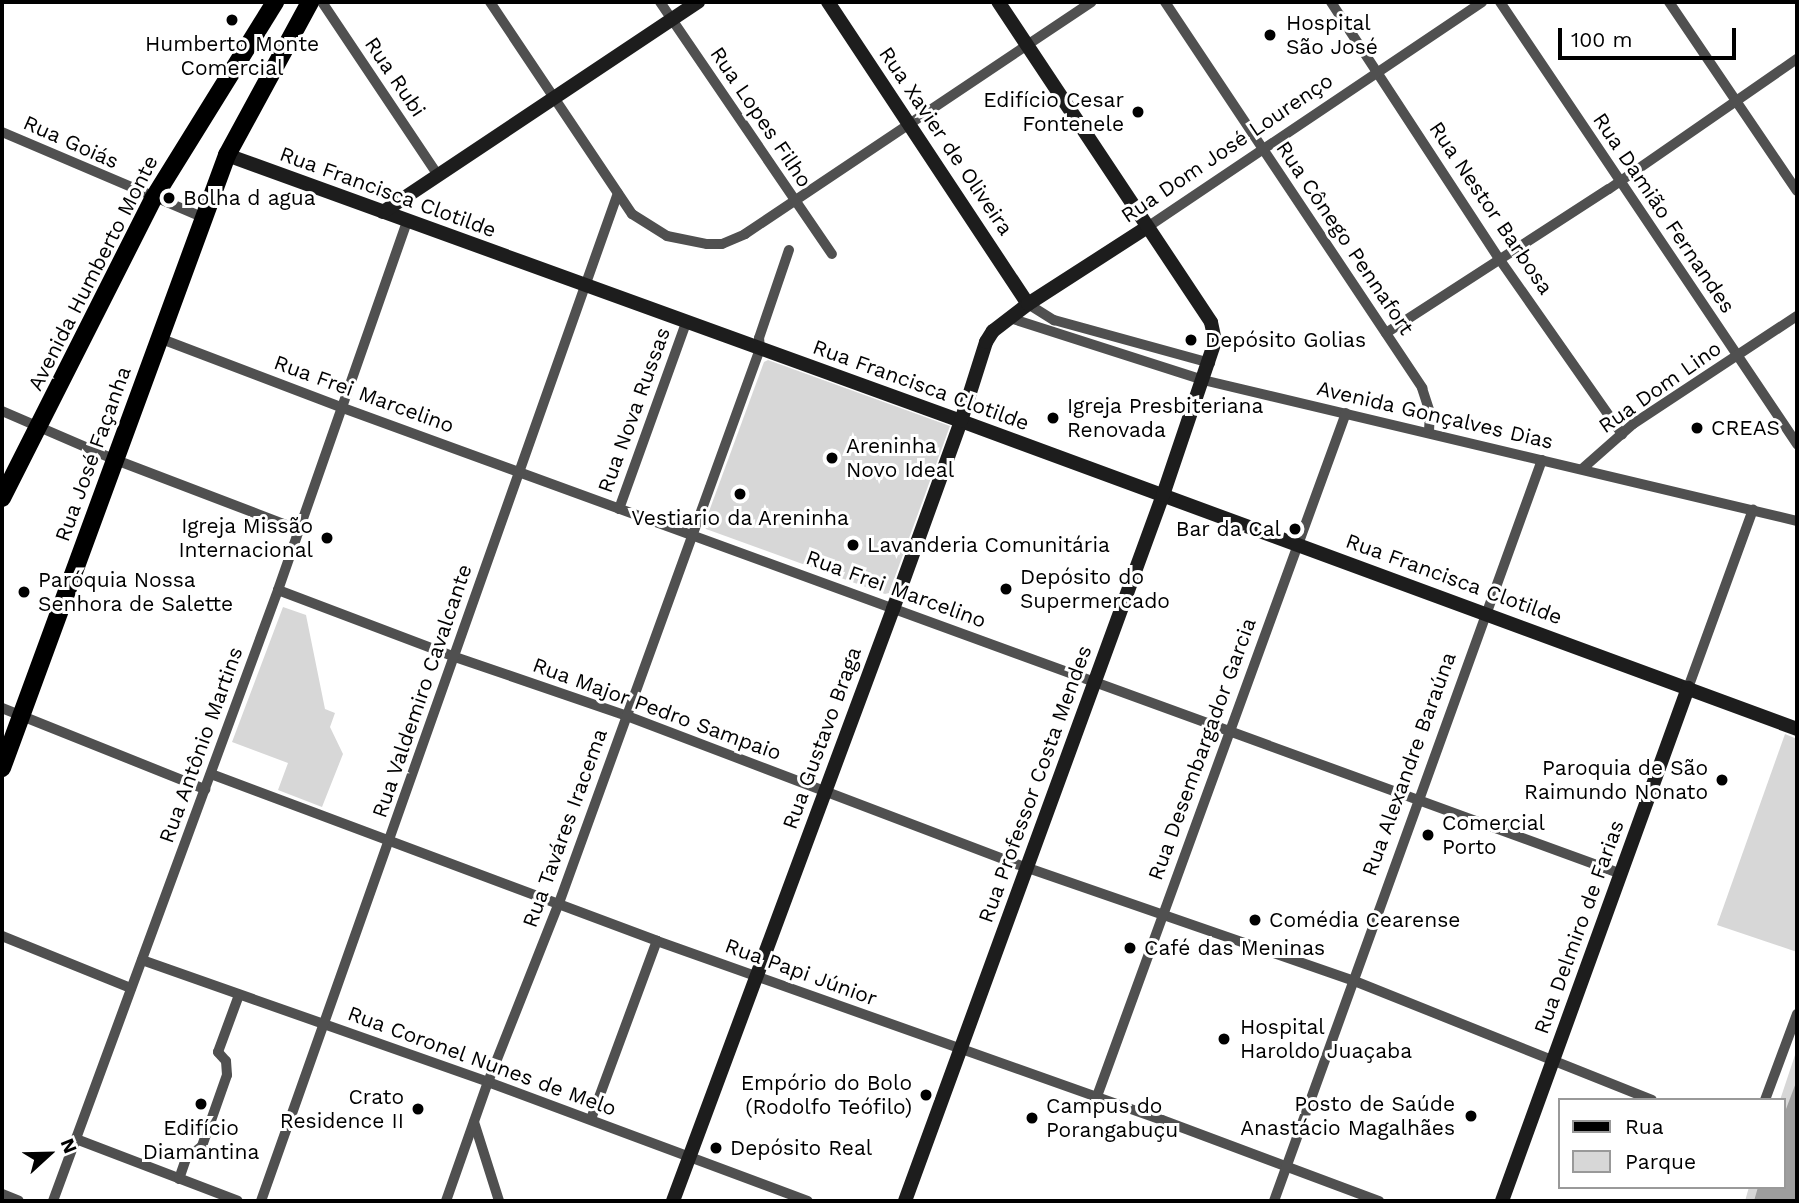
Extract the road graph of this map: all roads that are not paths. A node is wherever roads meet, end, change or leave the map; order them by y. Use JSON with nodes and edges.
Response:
{"nodes":[{"id":1,"x":275,"y":2,"type":"edge"},
{"id":2,"x":310,"y":2,"type":"edge"},
{"id":3,"x":322,"y":2,"type":"edge"},
{"id":4,"x":490,"y":2,"type":"edge"},
{"id":5,"x":660,"y":2,"type":"edge"},
{"id":6,"x":698,"y":2,"type":"edge"},
{"id":7,"x":828,"y":2,"type":"edge"},
{"id":8,"x":998,"y":2,"type":"edge"},
{"id":9,"x":1091,"y":2,"type":"edge"},
{"id":10,"x":1165,"y":2,"type":"edge"},
{"id":11,"x":1331,"y":2,"type":"edge"},
{"id":12,"x":1482,"y":2,"type":"edge"},
{"id":13,"x":1500,"y":2,"type":"edge"},
{"id":14,"x":1669,"y":2,"type":"edge"},
{"id":15,"x":672,"y":19,"type":"junction"},
{"id":16,"x":1027,"y":45,"type":"junction"},
{"id":17,"x":1797,"y":59,"type":"edge"},
{"id":18,"x":1378,"y":72,"type":"junction"},
{"id":19,"x":555,"y":99,"type":"junction"},
{"id":20,"x":1736,"y":100,"type":"junction"},
{"id":21,"x":909,"y":122,"type":"junction"},
{"id":22,"x":2,"y":132,"type":"edge"},
{"id":23,"x":1263,"y":149,"type":"junction"},
{"id":24,"x":227,"y":155,"type":"junction"},
{"id":25,"x":437,"y":174,"type":"junction"},
{"id":26,"x":1620,"y":181,"type":"junction"},
{"id":27,"x":1797,"y":191,"type":"edge"},
{"id":28,"x":618,"y":193,"type":"junction"},
{"id":29,"x":153,"y":199,"type":"junction"},
{"id":30,"x":793,"y":200,"type":"junction"},
{"id":31,"x":383,"y":212,"type":"junction"},
{"id":32,"x":202,"y":217,"type":"junction"},
{"id":33,"x":407,"y":221,"type":"junction"},
{"id":34,"x":1146,"y":228,"type":"junction"},
{"id":35,"x":789,"y":250,"type":"dead end"},
{"id":36,"x":832,"y":254,"type":"dead end"},
{"id":37,"x":1500,"y":260,"type":"junction"},
{"id":38,"x":587,"y":286,"type":"junction"},
{"id":39,"x":1028,"y":304,"type":"junction"},
{"id":40,"x":1797,"y":316,"type":"edge"},
{"id":41,"x":1010,"y":318,"type":"junction"},
{"id":42,"x":686,"y":323,"type":"junction"},
{"id":43,"x":1070,"y":324,"type":"junction"},
{"id":44,"x":1386,"y":334,"type":"junction"},
{"id":45,"x":1067,"y":336,"type":"junction"},
{"id":46,"x":159,"y":338,"type":"junction"},
{"id":47,"x":760,"y":349,"type":"junction"},
{"id":48,"x":1738,"y":356,"type":"junction"},
{"id":49,"x":1210,"y":363,"type":"junction"},
{"id":50,"x":1203,"y":380,"type":"junction"},
{"id":51,"x":343,"y":408,"type":"junction"},
{"id":52,"x":2,"y":411,"type":"edge"},
{"id":53,"x":1346,"y":413,"type":"junction"},
{"id":54,"x":961,"y":421,"type":"junction"},
{"id":55,"x":38,"y":429,"type":"junction"},
{"id":56,"x":1429,"y":432,"type":"junction"},
{"id":57,"x":1622,"y":434,"type":"junction"},
{"id":58,"x":1797,"y":444,"type":"edge"},
{"id":59,"x":116,"y":460,"type":"junction"},
{"id":60,"x":1542,"y":460,"type":"junction"},
{"id":61,"x":1582,"y":468,"type":"junction"},
{"id":62,"x":519,"y":472,"type":"junction"},
{"id":63,"x":1163,"y":495,"type":"junction"},
{"id":64,"x":2,"y":498,"type":"edge"},
{"id":65,"x":620,"y":509,"type":"junction"},
{"id":66,"x":1753,"y":509,"type":"junction"},
{"id":67,"x":1797,"y":521,"type":"edge"},
{"id":68,"x":299,"y":530,"type":"junction"},
{"id":69,"x":692,"y":535,"type":"junction"},
{"id":70,"x":1298,"y":544,"type":"junction"},
{"id":71,"x":278,"y":590,"type":"junction"},
{"id":72,"x":893,"y":609,"type":"junction"},
{"id":73,"x":1484,"y":614,"type":"junction"},
{"id":74,"x":455,"y":657,"type":"junction"},
{"id":75,"x":1095,"y":681,"type":"junction"},
{"id":76,"x":1688,"y":688,"type":"junction"},
{"id":77,"x":2,"y":708,"type":"edge"},
{"id":78,"x":21,"y":716,"type":"junction"},
{"id":79,"x":626,"y":716,"type":"junction"},
{"id":80,"x":1797,"y":729,"type":"edge"},
{"id":81,"x":1228,"y":732,"type":"junction"},
{"id":82,"x":2,"y":768,"type":"edge"},
{"id":83,"x":211,"y":774,"type":"junction"},
{"id":84,"x":205,"y":789,"type":"junction"},
{"id":85,"x":826,"y":792,"type":"junction"},
{"id":86,"x":1418,"y":797,"type":"junction"},
{"id":87,"x":389,"y":841,"type":"junction"},
{"id":88,"x":1028,"y":868,"type":"junction"},
{"id":89,"x":1621,"y":874,"type":"junction"},
{"id":90,"x":559,"y":903,"type":"junction"},
{"id":91,"x":1161,"y":915,"type":"junction"},
{"id":92,"x":2,"y":936,"type":"edge"},
{"id":93,"x":657,"y":941,"type":"junction"},
{"id":94,"x":142,"y":960,"type":"junction"},
{"id":95,"x":755,"y":975,"type":"junction"},
{"id":96,"x":1352,"y":980,"type":"junction"},
{"id":97,"x":131,"y":988,"type":"junction"},
{"id":98,"x":239,"y":995,"type":"junction"},
{"id":99,"x":1797,"y":1014,"type":"edge"},
{"id":100,"x":323,"y":1025,"type":"junction"},
{"id":101,"x":959,"y":1050,"type":"junction"},
{"id":102,"x":1553,"y":1061,"type":"junction"},
{"id":103,"x":488,"y":1082,"type":"junction"},
{"id":104,"x":1647,"y":1098,"type":"edge"},
{"id":105,"x":1766,"y":1098,"type":"edge"},
{"id":106,"x":1096,"y":1099,"type":"junction"},
{"id":107,"x":591,"y":1119,"type":"junction"},
{"id":108,"x":474,"y":1122,"type":"junction"},
{"id":109,"x":76,"y":1139,"type":"junction"},
{"id":110,"x":689,"y":1158,"type":"junction"},
{"id":111,"x":1286,"y":1166,"type":"junction"},
{"id":112,"x":179,"y":1179,"type":"junction"},
{"id":113,"x":2,"y":1194,"type":"edge"},
{"id":114,"x":19,"y":1201,"type":"edge"},
{"id":115,"x":53,"y":1201,"type":"edge"},
{"id":116,"x":238,"y":1201,"type":"edge"},
{"id":117,"x":261,"y":1201,"type":"edge"},
{"id":118,"x":446,"y":1201,"type":"edge"},
{"id":119,"x":499,"y":1201,"type":"edge"},
{"id":120,"x":673,"y":1201,"type":"edge"},
{"id":121,"x":808,"y":1201,"type":"edge"},
{"id":122,"x":905,"y":1201,"type":"edge"},
{"id":123,"x":1273,"y":1201,"type":"edge"},
{"id":124,"x":1379,"y":1201,"type":"edge"},
{"id":125,"x":1502,"y":1201,"type":"edge"}],
"edges":[{"from":1,"to":29,"type":"main road","name":"Avenida Humberto Monte"},
{"from":2,"to":24,"type":"main road"},
{"from":3,"to":25,"type":"street","name":"Rua Rubi"},
{"from":4,"to":19,"type":"street"},
{"from":5,"to":15,"type":"street","name":"Rua Lopes Filho"},
{"from":6,"to":15,"type":"street"},
{"from":7,"to":21,"type":"street","name":"Rua Xavier de Oliveira"},
{"from":8,"to":16,"type":"street","name":"Rua Professor Costa Mendes"},
{"from":9,"to":16,"type":"street"},
{"from":10,"to":23,"type":"street","name":"Rua Cônego Pennafort"},
{"from":11,"to":18,"type":"street","name":"Rua Nestor Barbosa"},
{"from":12,"to":18,"type":"street","name":"Rua Dom José Lourenço"},
{"from":13,"to":26,"type":"street","name":"Rua Damião Fernandes"},
{"from":14,"to":20,"type":"street"},
{"from":15,"to":19,"type":"street"},
{"from":15,"to":30,"type":"street","name":"Rua Lopes Filho"},
{"from":16,"to":21,"type":"street"},
{"from":16,"to":34,"type":"street","name":"Rua Professor Costa Mendes"},
{"from":17,"to":20,"type":"street"},
{"from":18,"to":23,"type":"street","name":"Rua Dom José Lourenço"},
{"from":18,"to":37,"type":"street","name":"Rua Nestor Barbosa"},
{"from":19,"to":25,"type":"street"},
{"from":19,"to":28,"type":"street"},
{"from":20,"to":26,"type":"street"},
{"from":20,"to":27,"type":"street"},
{"from":21,"to":30,"type":"street"},
{"from":21,"to":39,"type":"street","name":"Rua Xavier de Oliveira"},
{"from":22,"to":29,"type":"street","name":"Rua Goiás"},
{"from":23,"to":34,"type":"street","name":"Rua Dom José Lourenço"},
{"from":23,"to":44,"type":"street","name":"Rua Cônego Pennafort"},
{"from":24,"to":31,"type":"street","name":"Rua Francisca Clotilde"},
{"from":24,"to":32,"type":"main road","name":"Rua José Façanha"},
{"from":25,"to":31,"type":"street"},
{"from":26,"to":37,"type":"street"},
{"from":26,"to":48,"type":"street","name":"Rua Damião Fernandes"},
{"from":28,"to":30,"type":"street"},
{"from":28,"to":38,"type":"street","name":"Rua Valdemiro Cavalcante"},
{"from":29,"to":32,"type":"street","name":"Rua Goiás"},
{"from":29,"to":55,"type":"main road","name":"Avenida Humberto Monte"},
{"from":30,"to":36,"type":"street","name":"Rua Lopes Filho"},
{"from":31,"to":33,"type":"street","name":"Rua Francisca Clotilde"},
{"from":32,"to":46,"type":"main road","name":"Rua José Façanha"},
{"from":33,"to":38,"type":"street","name":"Rua Francisca Clotilde"},
{"from":33,"to":51,"type":"street","name":"Rua Antônio Martins"},
{"from":34,"to":39,"type":"street","name":"Rua Dom José Lourenço"},
{"from":34,"to":49,"type":"street","name":"Rua Professor Costa Mendes"},
{"from":35,"to":47,"type":"street","name":"Rua Taváres Iracema"},
{"from":37,"to":44,"type":"street"},
{"from":37,"to":57,"type":"street","name":"Rua Nestor Barbosa"},
{"from":38,"to":42,"type":"street","name":"Rua Francisca Clotilde"},
{"from":38,"to":62,"type":"street","name":"Rua Valdemiro Cavalcante"},
{"from":39,"to":41,"type":"street","name":"Rua Gustavo Braga"},
{"from":39,"to":43,"type":"street"},
{"from":40,"to":48,"type":"street","name":"Rua Dom Lino"},
{"from":41,"to":45,"type":"street","name":"Avenida Gonçalves Dias"},
{"from":41,"to":54,"type":"street","name":"Rua Gustavo Braga"},
{"from":42,"to":47,"type":"street","name":"Rua Francisca Clotilde"},
{"from":42,"to":65,"type":"street","name":"Rua Nova Russas"},
{"from":43,"to":45,"type":"street"},
{"from":43,"to":49,"type":"street"},
{"from":44,"to":56,"type":"street","name":"Rua Cônego Pennafort"},
{"from":45,"to":50,"type":"street","name":"Avenida Gonçalves Dias"},
{"from":46,"to":51,"type":"street","name":"Rua Frei Marcelino"},
{"from":46,"to":59,"type":"main road","name":"Rua José Façanha"},
{"from":47,"to":54,"type":"street","name":"Rua Francisca Clotilde"},
{"from":47,"to":69,"type":"street","name":"Rua Taváres Iracema"},
{"from":48,"to":57,"type":"street","name":"Rua Dom Lino"},
{"from":48,"to":58,"type":"street","name":"Rua Damião Fernandes"},
{"from":49,"to":50,"type":"street","name":"Rua Professor Costa Mendes"},
{"from":50,"to":53,"type":"street","name":"Avenida Gonçalves Dias"},
{"from":50,"to":63,"type":"street","name":"Rua Professor Costa Mendes"},
{"from":51,"to":62,"type":"street","name":"Rua Frei Marcelino"},
{"from":51,"to":68,"type":"street","name":"Rua Antônio Martins"},
{"from":52,"to":55,"type":"street"},
{"from":53,"to":56,"type":"street","name":"Avenida Gonçalves Dias"},
{"from":53,"to":70,"type":"street","name":"Rua Desembargador Garcia"},
{"from":54,"to":63,"type":"street","name":"Rua Francisca Clotilde"},
{"from":54,"to":72,"type":"street","name":"Rua Gustavo Braga"},
{"from":55,"to":59,"type":"street"},
{"from":55,"to":64,"type":"main road","name":"Avenida Humberto Monte"},
{"from":56,"to":60,"type":"street","name":"Avenida Gonçalves Dias"},
{"from":57,"to":61,"type":"street","name":"Rua Dom Lino"},
{"from":59,"to":68,"type":"street"},
{"from":59,"to":78,"type":"main road","name":"Rua José Façanha"},
{"from":60,"to":61,"type":"street","name":"Avenida Gonçalves Dias"},
{"from":60,"to":73,"type":"street","name":"Rua Alexandre Baraúna"},
{"from":61,"to":66,"type":"street","name":"Avenida Gonçalves Dias"},
{"from":62,"to":65,"type":"street","name":"Rua Frei Marcelino"},
{"from":62,"to":74,"type":"street","name":"Rua Valdemiro Cavalcante"},
{"from":63,"to":70,"type":"street","name":"Rua Francisca Clotilde"},
{"from":63,"to":75,"type":"street","name":"Rua Professor Costa Mendes"},
{"from":65,"to":69,"type":"street","name":"Rua Frei Marcelino"},
{"from":66,"to":67,"type":"street","name":"Avenida Gonçalves Dias"},
{"from":66,"to":76,"type":"street","name":"Rua Delmiro de Farias"},
{"from":68,"to":71,"type":"street","name":"Rua Antônio Martins"},
{"from":69,"to":72,"type":"street","name":"Rua Frei Marcelino"},
{"from":69,"to":79,"type":"street","name":"Rua Taváres Iracema"},
{"from":70,"to":73,"type":"street","name":"Rua Francisca Clotilde"},
{"from":70,"to":81,"type":"street","name":"Rua Desembargador Garcia"},
{"from":71,"to":74,"type":"street","name":"Rua Major Pedro Sampaio"},
{"from":71,"to":83,"type":"street","name":"Rua Antônio Martins"},
{"from":72,"to":75,"type":"street","name":"Rua Frei Marcelino"},
{"from":72,"to":85,"type":"street","name":"Rua Gustavo Braga"},
{"from":73,"to":76,"type":"street","name":"Rua Francisca Clotilde"},
{"from":73,"to":86,"type":"street","name":"Rua Alexandre Baraúna"},
{"from":74,"to":79,"type":"street","name":"Rua Major Pedro Sampaio"},
{"from":74,"to":87,"type":"street","name":"Rua Valdemiro Cavalcante"},
{"from":75,"to":81,"type":"street","name":"Rua Frei Marcelino"},
{"from":75,"to":88,"type":"street","name":"Rua Professor Costa Mendes"},
{"from":76,"to":80,"type":"street","name":"Rua Francisca Clotilde"},
{"from":76,"to":89,"type":"street","name":"Rua Delmiro de Farias"},
{"from":77,"to":78,"type":"street"},
{"from":78,"to":82,"type":"main road","name":"Rua José Façanha"},
{"from":78,"to":84,"type":"street"},
{"from":79,"to":85,"type":"street","name":"Rua Major Pedro Sampaio"},
{"from":79,"to":90,"type":"street","name":"Rua Taváres Iracema"},
{"from":81,"to":86,"type":"street","name":"Rua Frei Marcelino"},
{"from":81,"to":91,"type":"street","name":"Rua Desembargador Garcia"},
{"from":83,"to":84,"type":"street","name":"Rua Antônio Martins"},
{"from":83,"to":87,"type":"street","name":"Rua Papi Júnior"},
{"from":84,"to":94,"type":"street","name":"Rua Antônio Martins"},
{"from":85,"to":88,"type":"street","name":"Rua Major Pedro Sampaio"},
{"from":85,"to":95,"type":"street","name":"Rua Gustavo Braga"},
{"from":86,"to":89,"type":"street","name":"Rua Frei Marcelino"},
{"from":86,"to":96,"type":"street","name":"Rua Alexandre Baraúna"},
{"from":87,"to":90,"type":"street","name":"Rua Papi Júnior"},
{"from":87,"to":100,"type":"street","name":"Rua Valdemiro Cavalcante"},
{"from":88,"to":91,"type":"street","name":"Rua Major Pedro Sampaio"},
{"from":88,"to":101,"type":"street","name":"Rua Professor Costa Mendes"},
{"from":89,"to":102,"type":"street","name":"Rua Delmiro de Farias"},
{"from":90,"to":93,"type":"street","name":"Rua Papi Júnior"},
{"from":90,"to":103,"type":"street","name":"Rua Taváres Iracema"},
{"from":91,"to":96,"type":"street","name":"Rua Major Pedro Sampaio"},
{"from":91,"to":106,"type":"street","name":"Rua Desembargador Garcia"},
{"from":92,"to":97,"type":"street"},
{"from":93,"to":95,"type":"street","name":"Rua Papi Júnior"},
{"from":93,"to":107,"type":"street"},
{"from":94,"to":97,"type":"street","name":"Rua Antônio Martins"},
{"from":94,"to":98,"type":"street","name":"Rua Coronel Nunes de Melo"},
{"from":95,"to":101,"type":"street","name":"Rua Papi Júnior"},
{"from":95,"to":110,"type":"street","name":"Rua Gustavo Braga"},
{"from":96,"to":102,"type":"street","name":"Rua Major Pedro Sampaio"},
{"from":96,"to":111,"type":"street","name":"Rua Alexandre Baraúna"},
{"from":97,"to":109,"type":"street","name":"Rua Antônio Martins"},
{"from":98,"to":100,"type":"street","name":"Rua Coronel Nunes de Melo"},
{"from":98,"to":112,"type":"street"},
{"from":99,"to":105,"type":"street"},
{"from":100,"to":103,"type":"street","name":"Rua Coronel Nunes de Melo"},
{"from":100,"to":117,"type":"street","name":"Rua Valdemiro Cavalcante"},
{"from":101,"to":106,"type":"street","name":"Rua Papi Júnior"},
{"from":101,"to":122,"type":"street","name":"Rua Professor Costa Mendes"},
{"from":102,"to":104,"type":"street","name":"Rua Major Pedro Sampaio"},
{"from":102,"to":125,"type":"street","name":"Rua Delmiro de Farias"},
{"from":103,"to":107,"type":"street","name":"Rua Coronel Nunes de Melo"},
{"from":103,"to":108,"type":"street","name":"Rua Taváres Iracema"},
{"from":106,"to":111,"type":"street","name":"Rua Papi Júnior"},
{"from":107,"to":110,"type":"street","name":"Rua Coronel Nunes de Melo"},
{"from":108,"to":118,"type":"street","name":"Rua Taváres Iracema"},
{"from":108,"to":119,"type":"street"},
{"from":109,"to":112,"type":"street"},
{"from":109,"to":115,"type":"street","name":"Rua Antônio Martins"},
{"from":110,"to":120,"type":"street","name":"Rua Gustavo Braga"},
{"from":110,"to":121,"type":"street","name":"Rua Coronel Nunes de Melo"},
{"from":111,"to":123,"type":"street","name":"Rua Alexandre Baraúna"},
{"from":111,"to":124,"type":"street","name":"Rua Papi Júnior"},
{"from":112,"to":116,"type":"street"},
{"from":113,"to":114,"type":"street"}]}
